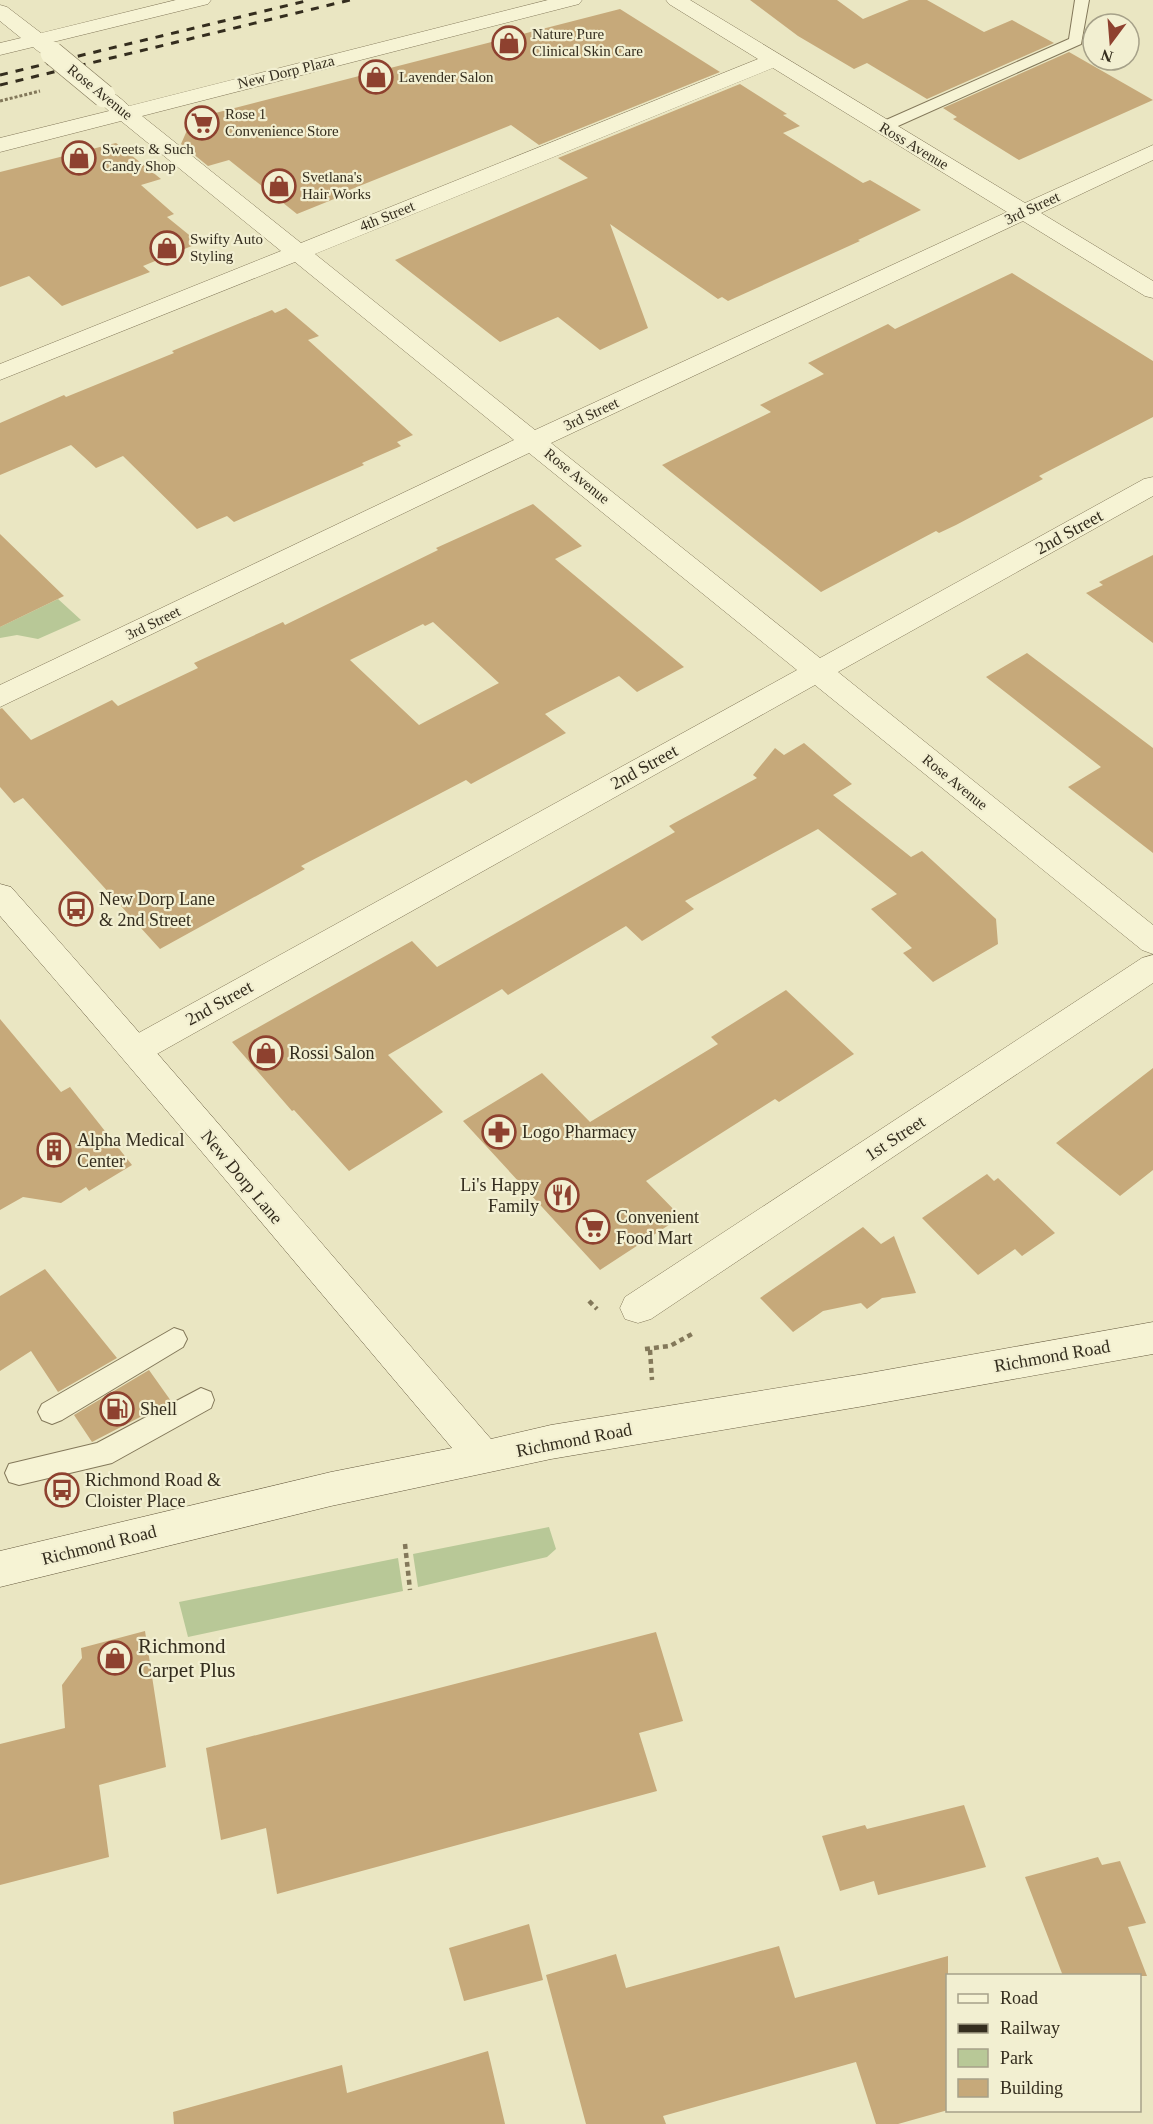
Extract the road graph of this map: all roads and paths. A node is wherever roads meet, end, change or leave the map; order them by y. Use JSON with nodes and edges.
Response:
{"nodes":[{"id":1,"x":201,"y":0,"type":"edge"},
{"id":2,"x":572,"y":0,"type":"edge"},
{"id":3,"x":676,"y":0,"type":"edge"},
{"id":4,"x":1083,"y":0,"type":"edge"},
{"id":5,"x":0,"y":11,"type":"edge"},
{"id":6,"x":44,"y":46,"type":"junction"},
{"id":7,"x":0,"y":49,"type":"edge"},
{"id":8,"x":774,"y":60,"type":"junction"},
{"id":9,"x":48,"y":89,"type":"dead end"},
{"id":10,"x":0,"y":101,"type":"edge"},
{"id":11,"x":126,"y":113,"type":"junction"},
{"id":12,"x":883,"y":127,"type":"junction"},
{"id":13,"x":0,"y":146,"type":"edge"},
{"id":14,"x":1153,"y":152,"type":"edge"},
{"id":15,"x":1023,"y":212,"type":"junction"},
{"id":16,"x":298,"y":252,"type":"junction"},
{"id":17,"x":1153,"y":291,"type":"edge"},
{"id":18,"x":0,"y":373,"type":"edge"},
{"id":19,"x":533,"y":441,"type":"junction"},
{"id":20,"x":1153,"y":485,"type":"edge"},
{"id":21,"x":818,"y":671,"type":"junction"},
{"id":22,"x":0,"y":697,"type":"edge"},
{"id":23,"x":0,"y":895,"type":"edge"},
{"id":24,"x":1153,"y":942,"type":"edge"},
{"id":25,"x":1153,"y":967,"type":"edge"},
{"id":26,"x":136,"y":1050,"type":"junction"},
{"id":27,"x":638,"y":1308,"type":"dead end"},
{"id":28,"x":1153,"y":1338,"type":"edge"},
{"id":29,"x":174,"y":1339,"type":"dead end"},
{"id":30,"x":651,"y":1350,"type":"dead end"},
{"id":31,"x":652,"y":1380,"type":"dead end"},
{"id":32,"x":201,"y":1400,"type":"dead end"},
{"id":33,"x":52,"y":1412,"type":"dead end"},
{"id":34,"x":484,"y":1458,"type":"junction"},
{"id":35,"x":19,"y":1473,"type":"dead end"},
{"id":36,"x":405,"y":1544,"type":"dead end"},
{"id":37,"x":0,"y":1569,"type":"edge"},
{"id":38,"x":410,"y":1590,"type":"dead end"}],
"edges":[{"from":1,"to":6,"type":"street"},
{"from":2,"to":11,"type":"street","name":"New Dorp Plaza"},
{"from":3,"to":8,"type":"street","name":"Ross Avenue"},
{"from":4,"to":12,"type":"lane"},
{"from":5,"to":6,"type":"street","name":"Rose Avenue"},
{"from":6,"to":7,"type":"street"},
{"from":6,"to":11,"type":"street","name":"Rose Avenue","bridge":true},
{"from":8,"to":12,"type":"street","name":"Ross Avenue"},
{"from":8,"to":16,"type":"street","name":"4th Street"},
{"from":9,"to":10,"type":"path"},
{"from":11,"to":13,"type":"street","name":"New Dorp Plaza"},
{"from":11,"to":16,"type":"street","name":"Rose Avenue"},
{"from":12,"to":15,"type":"street","name":"Ross Avenue"},
{"from":14,"to":15,"type":"street","name":"3rd Street"},
{"from":15,"to":17,"type":"street","name":"Ross Avenue"},
{"from":15,"to":19,"type":"street","name":"3rd Street"},
{"from":16,"to":18,"type":"street","name":"4th Street"},
{"from":16,"to":19,"type":"street","name":"Rose Avenue"},
{"from":19,"to":21,"type":"street","name":"Rose Avenue"},
{"from":19,"to":22,"type":"street","name":"3rd Street"},
{"from":20,"to":21,"type":"street","name":"2nd Street"},
{"from":21,"to":24,"type":"street","name":"Rose Avenue"},
{"from":21,"to":26,"type":"street","name":"2nd Street"},
{"from":23,"to":26,"type":"street","name":"New Dorp Lane"},
{"from":25,"to":27,"type":"street","name":"1st Street"},
{"from":26,"to":34,"type":"street","name":"New Dorp Lane"},
{"from":28,"to":34,"type":"street","name":"Richmond Road"},
{"from":29,"to":33,"type":"lane"},
{"from":30,"to":31,"type":"path"},
{"from":32,"to":35,"type":"lane"},
{"from":34,"to":37,"type":"street","name":"Richmond Road"},
{"from":36,"to":38,"type":"path"}]}
